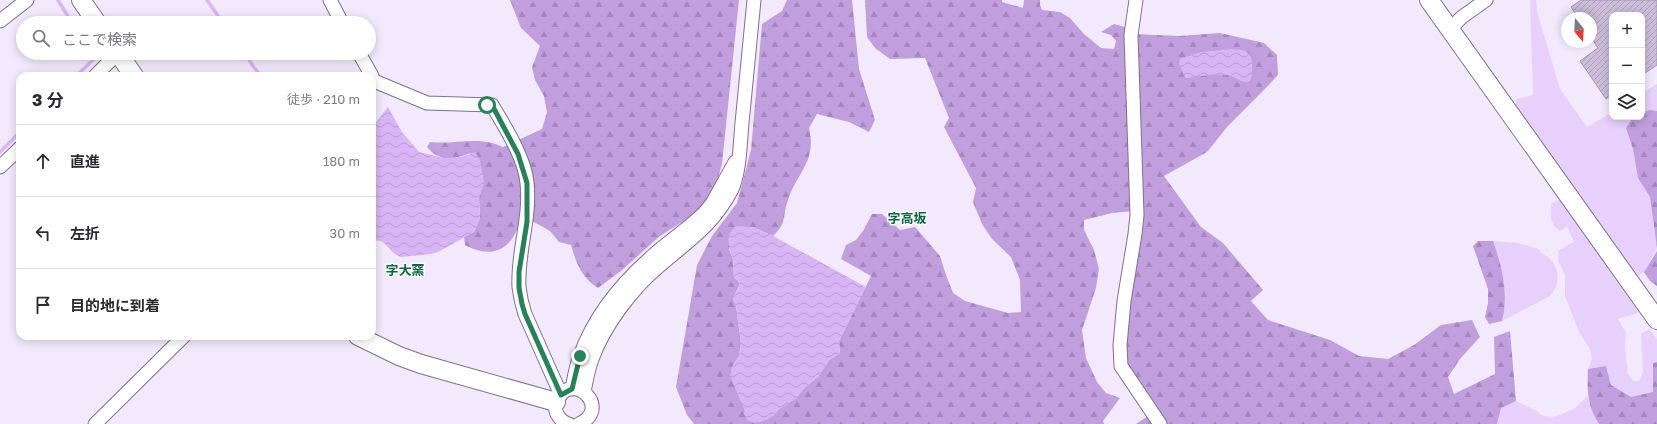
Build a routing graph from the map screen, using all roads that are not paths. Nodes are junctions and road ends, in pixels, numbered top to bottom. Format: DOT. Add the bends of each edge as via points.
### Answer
graph roads {
  1 [pos="27,0"];
  2 [pos="81,0"];
  3 [pos="330,0"];
  4 [pos="754,0"];
  5 [pos="1136,0"];
  6 [pos="1428,0"];
  7 [pos="1486,0"];
  8 [pos="92,16"];
  9 [pos="338,16"];
  10 [pos="0,21"];
  11 [pos="1450,29"];
  12 [pos="111,60"];
  13 [pos="123,60"];
  14 [pos="363,60"];
  15 [pos="98,72"];
  16 [pos="131,72"];
  17 [pos="370,72"];
  18 [pos="376,82"];
  19 [pos="16,152"];
  20 [pos="0,167"];
  21 [pos="1657,320"];
  22 [pos="180,340"];
  23 [pos="366,340"];
  24 [pos="568,394"];
  25 [pos="95,424"];
  26 [pos="569,424"];
  27 [pos="579,424"];
  28 [pos="1160,424"];
  1 -- 10 [label="street"];
  2 -- 8 [label="street"];
  3 -- 9 [label="street"];
  4 -- 24 [label="street" via="738,157 706,212 678,242 604,310 594,325 586,358"];
  5 -- 28 [label="street" via="1131,35 1137,215 1124,301 1121,366"];
  6 -- 11 [label="street"];
  7 -- 11 [label="street"];
  11 -- 21 [label="street"];
  12 -- 15 [label="street"];
  13 -- 16 [label="street"];
  14 -- 17 [label="street"];
  18 -- 24 [label="street" via="427,103 492,105 518,154 527,183 527,222 519,272 522,304"];
  19 -- 20 [label="street"];
  22 -- 25 [label="street"];
  23 -- 24 [label="street" via="421,364"];
  24 -- 26 [label="street" via="557,414 561,420"];
  24 -- 27 [label="street" via="590,399 591,411 584,422"];
}
